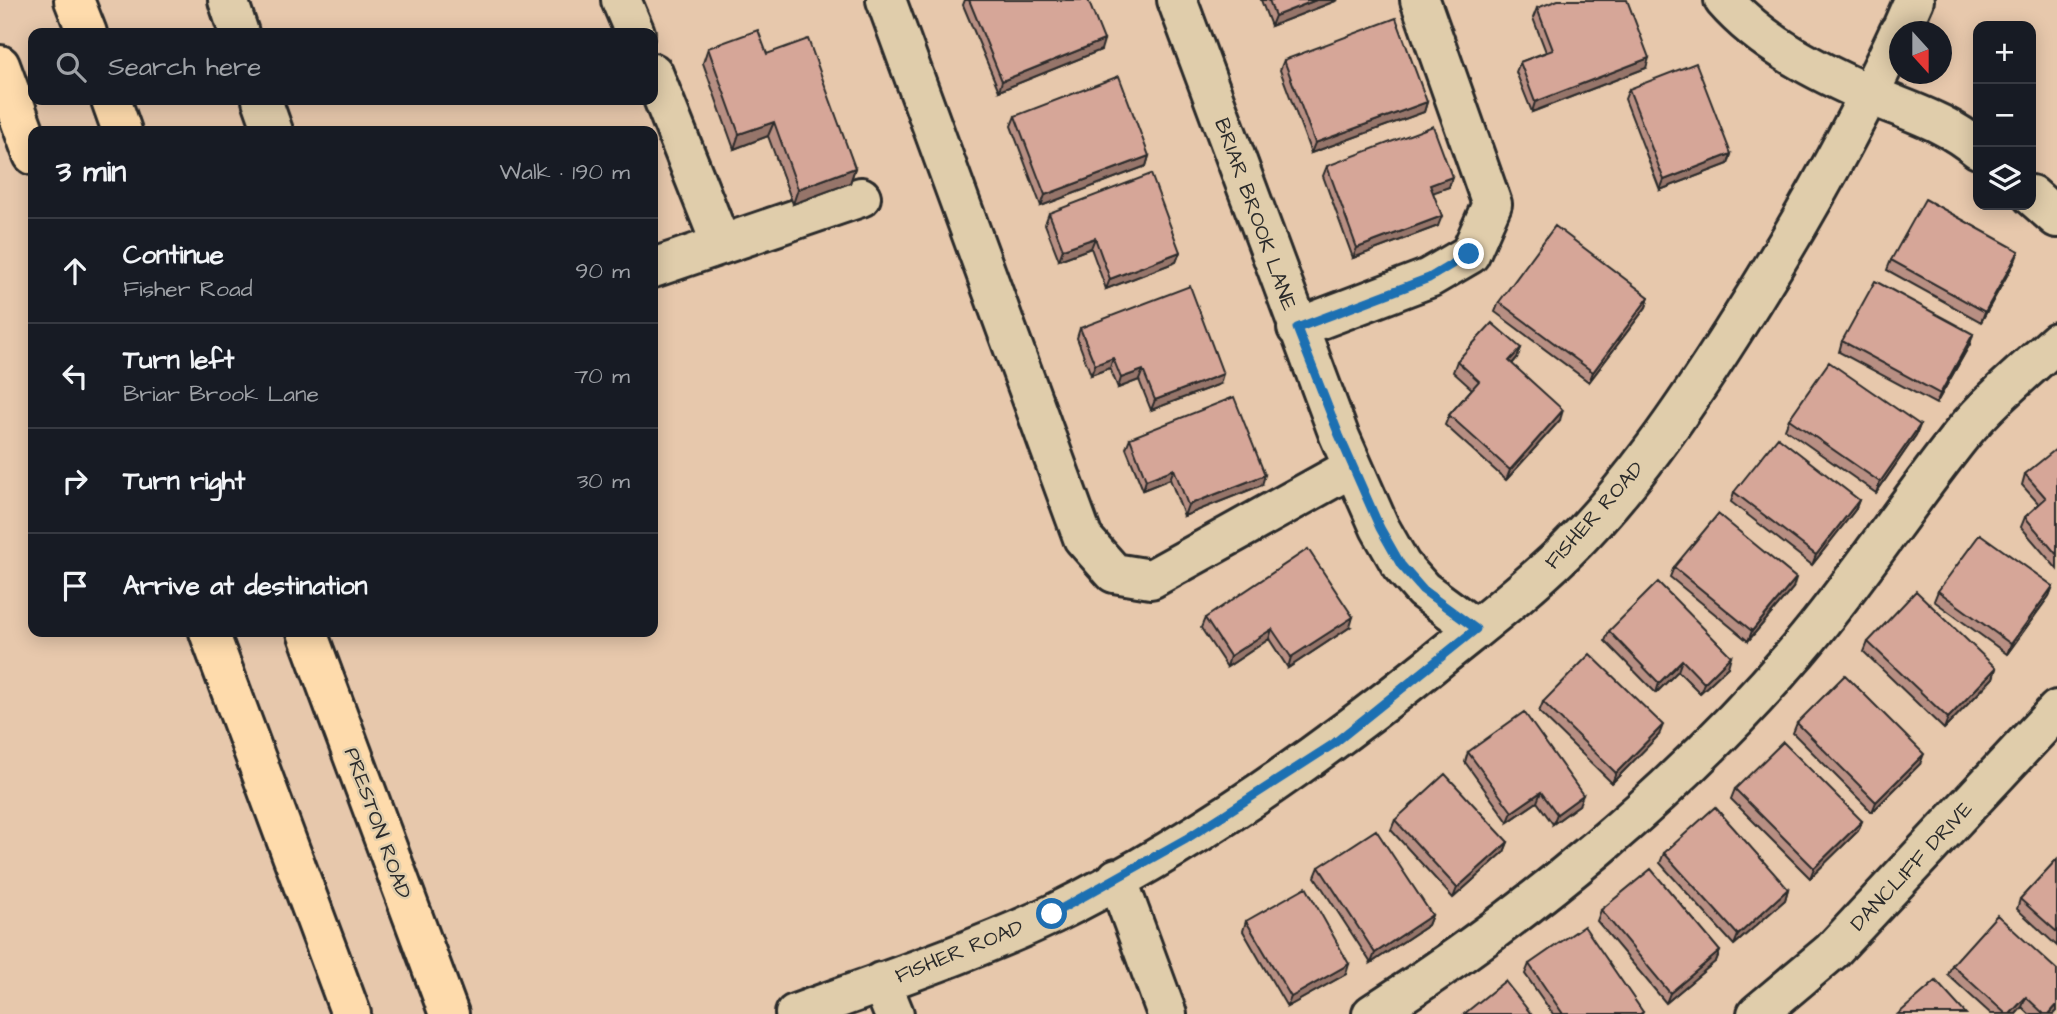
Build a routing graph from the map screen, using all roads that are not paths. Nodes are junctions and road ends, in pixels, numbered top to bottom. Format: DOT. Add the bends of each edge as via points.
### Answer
graph roads {
  1 [pos="75,0"];
  2 [pos="228,0"];
  3 [pos="621,0"];
  4 [pos="886,0"];
  5 [pos="1177,0"];
  6 [pos="1420,0"];
  7 [pos="1724,0"];
  8 [pos="1914,0"];
  9 [pos="1905,21"];
  10 [pos="85,28"];
  11 [pos="237,28"];
  12 [pos="633,28"];
  13 [pos="1889,55"];
  14 [pos="0,65"];
  15 [pos="658,86"];
  16 [pos="1870,95"];
  17 [pos="113,105"];
  18 [pos="264,105"];
  19 [pos="120,126"];
  20 [pos="271,126"];
  21 [pos="28,141"];
  22 [pos="1976,147"];
  23 [pos="861,197"];
  24 [pos="2036,199"];
  25 [pos="2057,218"];
  26 [pos="721,244"];
  27 [pos="658,266"];
  28 [pos="1297,328"];
  29 [pos="2057,342"];
  30 [pos="1353,467"];
  31 [pos="1476,629"];
  32 [pos="211,637"];
  33 [pos="309,637"];
  34 [pos="2057,710"];
  35 [pos="1117,878"];
  36 [pos="888,998"];
  37 [pos="351,1014"];
  38 [pos="449,1014"];
  39 [pos="795,1014"];
  40 [pos="1167,1014"];
  41 [pos="1372,1014"];
  42 [pos="1757,1014"];
  1 -- 10 [label="main road"];
  2 -- 11 [label="street"];
  3 -- 12 [label="street"];
  4 -- 30 [label="street" via="1083,538 1114,573 1151,579"];
  5 -- 28 [label="street, BRIAR BROOK LANE"];
  6 -- 28 [label="street" via="1492,204 1469,254 1429,278"];
  7 -- 16 [label="street" via="1744,23 1777,45"];
  8 -- 9 [label="street, FISHER ROAD"];
  13 -- 16 [label="street, FISHER ROAD"];
  14 -- 21 [label="main road"];
  15 -- 26 [label="street"];
  16 -- 22 [label="street" via="1956,130"];
  16 -- 31 [label="street, FISHER ROAD" via="1785,250 1701,383 1639,468 1565,552"];
  17 -- 19 [label="main road"];
  18 -- 20 [label="street"];
  23 -- 26 [label="street"];
  24 -- 25 [label="street"];
  26 -- 27 [label="street"];
  28 -- 30 [label="street, BRIAR BROOK LANE"];
  29 -- 41 [label="street" via="1964,432 1799,650 1689,766 1588,855 1455,961"];
  30 -- 31 [label="street, BRIAR BROOK LANE" via="1401,565 1423,590"];
  31 -- 35 [label="street, FISHER ROAD" via="1332,745"];
  32 -- 37 [label="main road"];
  33 -- 38 [label="main road, PRESTON ROAD"];
  34 -- 42 [label="street, DANCLIFF DRIVE" via="1832,951"];
  35 -- 36 [label="street, FISHER ROAD"];
  35 -- 40 [label="street"];
  36 -- 39 [label="street, FISHER ROAD"];
}
